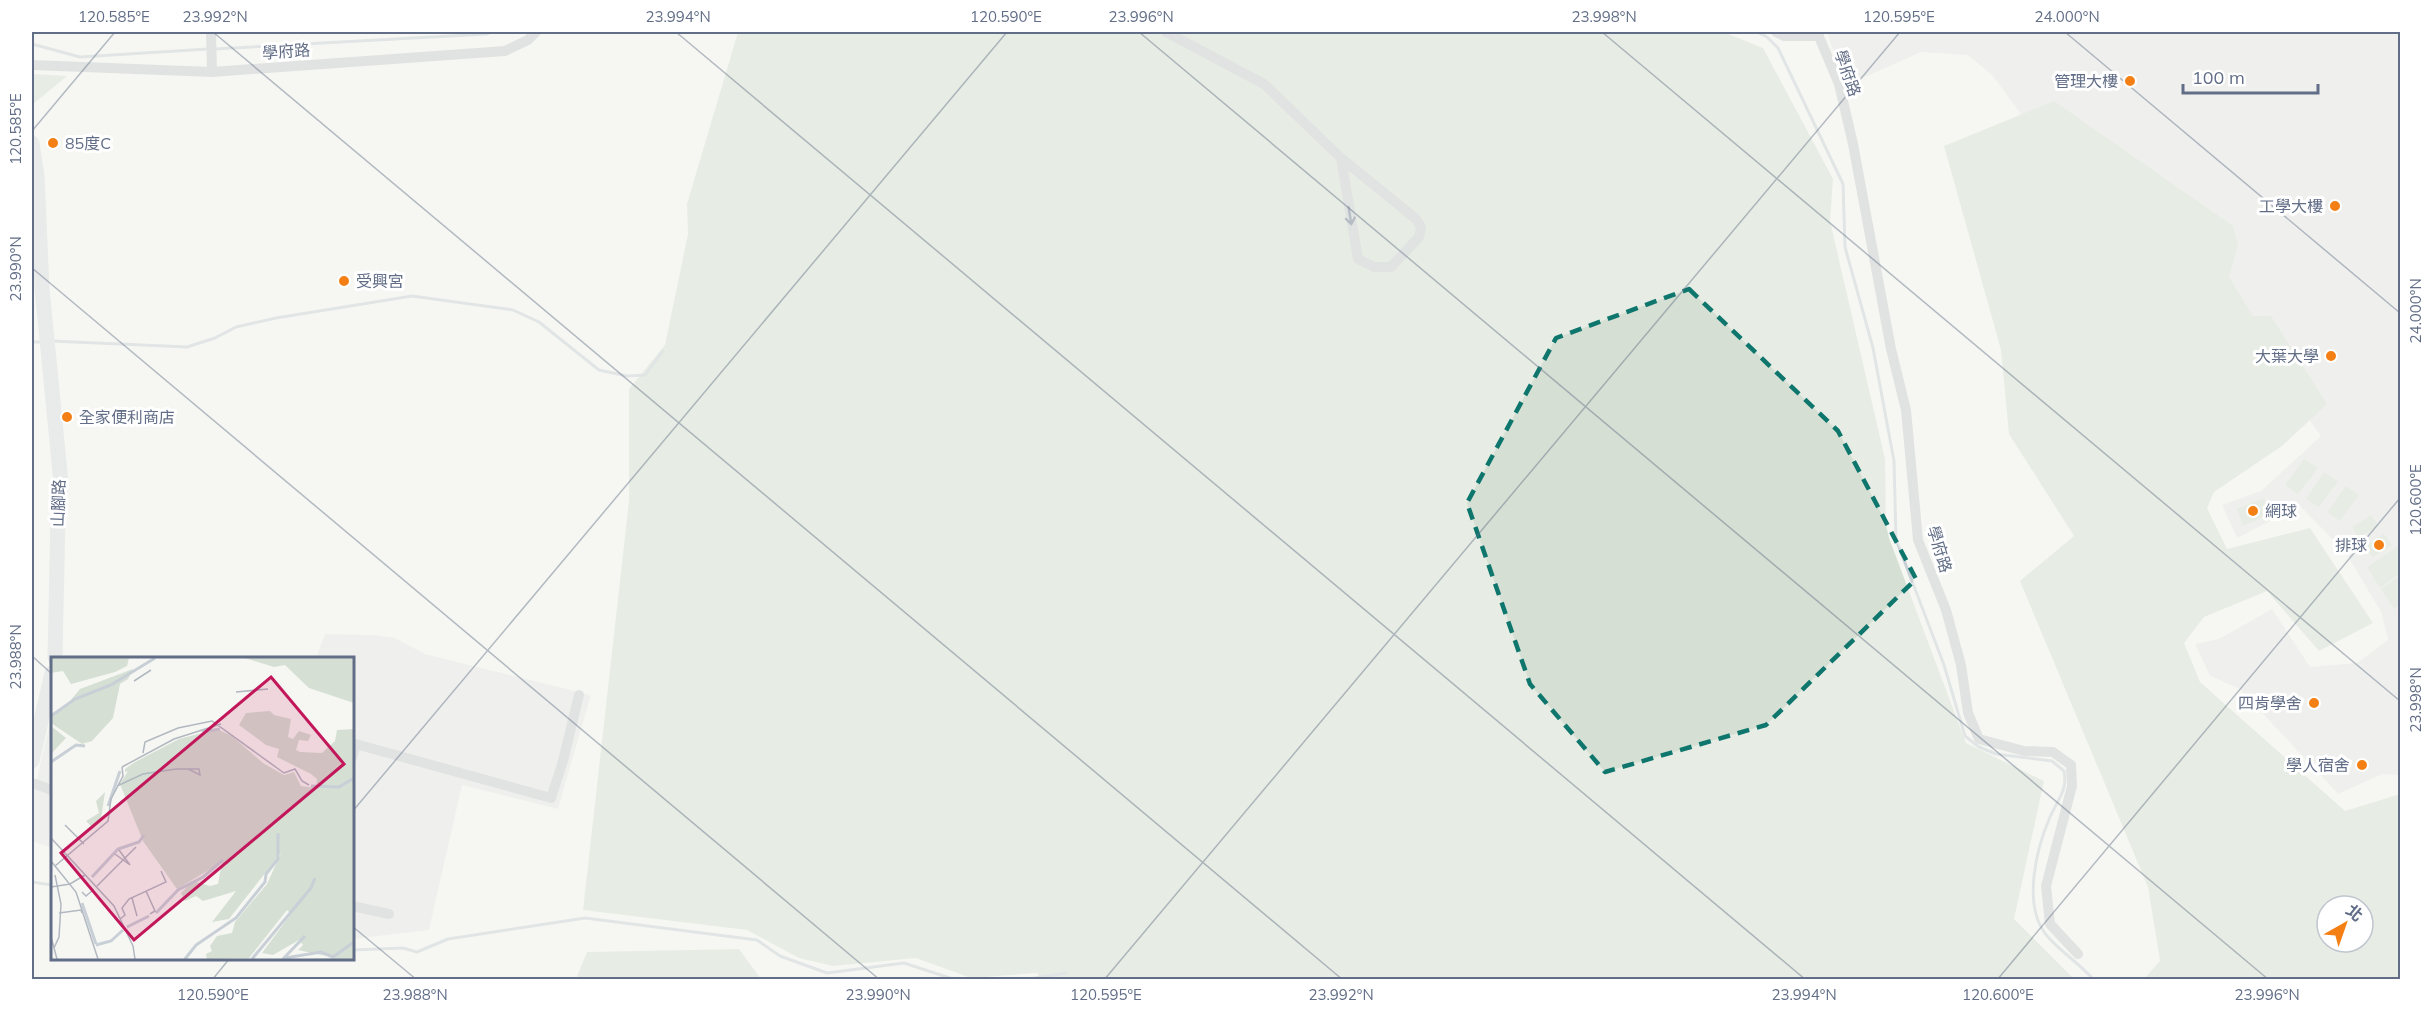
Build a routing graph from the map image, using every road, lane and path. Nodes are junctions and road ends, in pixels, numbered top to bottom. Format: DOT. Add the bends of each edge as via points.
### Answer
graph roads {
  1 [pos="211,32"];
  2 [pos="536,32"];
  3 [pos="1166,32"];
  4 [pos="1776,32"];
  5 [pos="1818,34"];
  6 [pos="32,65"];
  7 [pos="212,72"];
  8 [pos="32,143"];
  9 [pos="1341,158"];
  10 [pos="55,657"];
  11 [pos="51,677"];
  12 [pos="579,695"];
  13 [pos="354,744"];
  14 [pos="32,761"];
  15 [pos="32,783"];
  16 [pos="51,790"];
  17 [pos="354,906"];
  18 [pos="388,914"];
  19 [pos="2078,954"];
  1 -- 7 [label="street"];
  2 -- 7 [label="street, 學府路" via="505,51"];
  3 -- 9 [label="street" via="1264,84"];
  4 -- 5 [label="street, 學府路" via="1784,36"];
  5 -- 19 [label="street, 學府路" via="1839,84 1906,410 1918,540 1946,610 1973,729 1979,739 2024,751 2053,752 2071,765 2072,786 2046,886 2050,924"];
  6 -- 7 [label="street, 學府路"];
  8 -- 10 [label="main road, 山腳路" via="61,483"];
  9 -- 9 [label="street, one-way" via="1359,259 1374,267 1391,267 1419,237 1421,227"];
  11 -- 14 [label="main road"];
  12 -- 13 [label="street" via="551,798"];
  15 -- 16 [label="street"];
  17 -- 18 [label="street"];
}
